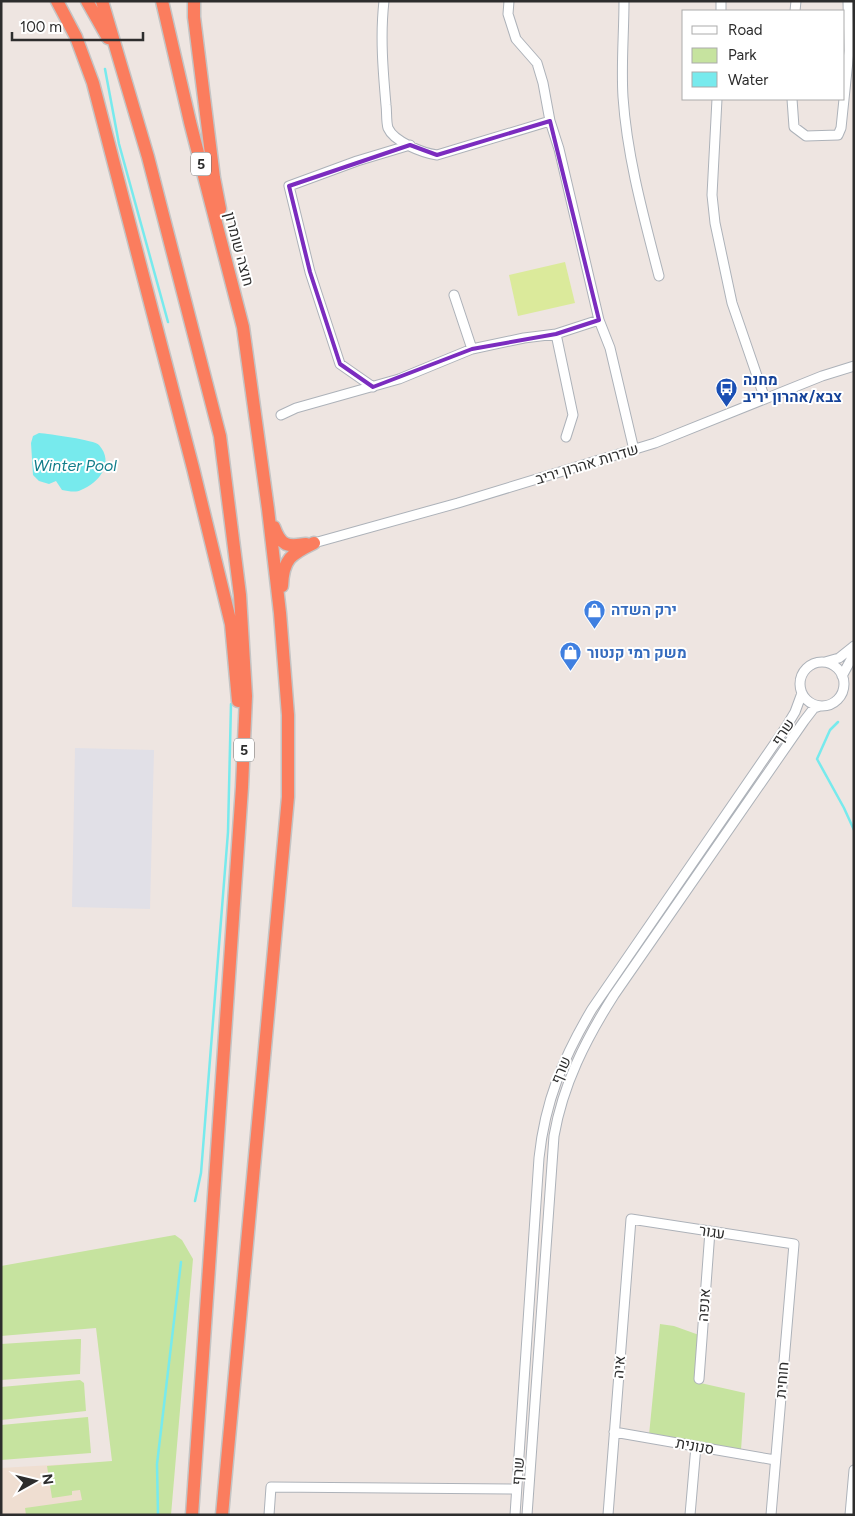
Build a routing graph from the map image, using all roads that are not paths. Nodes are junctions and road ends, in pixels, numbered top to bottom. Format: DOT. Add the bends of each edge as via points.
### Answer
graph roads {
  1 [pos="57,1"];
  2 [pos="87,1"];
  3 [pos="102,1"];
  4 [pos="162,1"];
  5 [pos="194,1"];
  6 [pos="384,1"];
  7 [pos="509,1"];
  8 [pos="624,1"];
  9 [pos="848,1"];
  10 [pos="119,57"];
  11 [pos="845,89"];
  12 [pos="717,100"];
  13 [pos="792,100"];
  14 [pos="844,100"];
  15 [pos="550,122"];
  16 [pos="410,145"];
  17 [pos="659,276"];
  18 [pos="454,295"];
  19 [pos="599,320"];
  20 [pos="243,327"];
  21 [pos="556,334"];
  22 [pos="472,349"];
  23 [pos="854,366"];
  24 [pos="373,387"];
  25 [pos="765,399"];
  26 [pos="282,416"];
  27 [pos="566,437"];
  28 [pos="634,450"];
  29 [pos="268,509"];
  30 [pos="314,543"];
  31 [pos="280,613"];
  32 [pos="854,646"];
  33 [pos="854,654"];
  34 [pos="825,662"];
  35 [pos="842,676"];
  36 [pos="802,693"];
  37 [pos="820,706"];
  38 [pos="242,787"];
  39 [pos="631,1219"];
  40 [pos="710,1231"];
  41 [pos="794,1244"];
  42 [pos="207,1294"];
  43 [pos="699,1379"];
  44 [pos="614,1432"];
  45 [pos="696,1446"];
  46 [pos="775,1460"];
  47 [pos="854,1476"];
  48 [pos="516,1489"];
  49 [pos="183,1515"];
  50 [pos="192,1515"];
  51 [pos="222,1515"];
  52 [pos="269,1515"];
  53 [pos="515,1515"];
  54 [pos="527,1515"];
  55 [pos="608,1515"];
  56 [pos="690,1515"];
  57 [pos="771,1515"];
  58 [pos="850,1515"];
  1 -- 38 [label="highway" via="85,60 100,106 231,624"];
  2 -- 10 [label="highway"];
  3 -- 10 [label="highway, 5"];
  4 -- 20 [label="highway, חוצה שומרון / 5"];
  5 -- 20 [label="highway" via="214,178"];
  6 -- 16 [label="street" via="383,75 388,128 396,138"];
  7 -- 15 [label="street" via="508,14 516,39 536,63 543,83"];
  8 -- 17 [label="street" via="623,96 632,161"];
  9 -- 11 [label="street" via="849,50"];
  10 -- 38 [label="highway, 5" via="177,262 220,436 240,595 246,696"];
  12 -- 25 [label="street" via="712,195 715,223 732,303"];
  13 -- 14 [label="street" via="794,127 806,136 838,135"];
  15 -- 16 [label="street" via="437,155"];
  15 -- 19 [label="street"];
  16 -- 24 [label="street" via="289,186 310,272 340,364"];
  18 -- 22 [label="street"];
  19 -- 21 [label="street"];
  19 -- 28 [label="street" via="610,348"];
  20 -- 29 [label="highway, חוצה שומרון / 5"];
  21 -- 22 [label="street"];
  21 -- 27 [label="street" via="572,416"];
  22 -- 24 [label="street"];
  23 -- 25 [label="street, שדרות אהרון יריב"];
  24 -- 26 [label="street" via="296,408"];
  25 -- 28 [label="street, שדרות אהרון יריב"];
  28 -- 30 [label="street, שדרות אהרון יריב"];
  29 -- 30 [label="highway" via="282,542 290,546"];
  29 -- 31 [label="highway, 5"];
  30 -- 31 [label="highway" via="297,551 287,561"];
  31 -- 51 [label="highway, 5" via="288,715 288,797"];
  32 -- 34 [label="street" via="839,658"];
  33 -- 35 [label="street"];
  34 -- 35 [label="street" via="836,667"];
  34 -- 36 [label="street" via="813,664 804,672 800,683"];
  35 -- 37 [label="street" via="844,687 840,697 831,704"];
  36 -- 37 [label="street"];
  36 -- 48 [label="street, שרף" via="786,727 592,1009 553,1090 543,1124 539,1158"];
  37 -- 54 [label="street, שרף" via="814,708 804,721 614,995 592,1030 569,1079 554,1136"];
  38 -- 42 [label="highway, 5"];
  39 -- 40 [label="street, עגור"];
  39 -- 44 [label="street, איה"];
  40 -- 41 [label="street, עגור"];
  40 -- 43 [label="street, אנפה"];
  41 -- 46 [label="street, חוחית"];
  42 -- 49 [label="highway"];
  42 -- 50 [label="highway, 5"];
  44 -- 45 [label="street, סנונית"];
  44 -- 55 [label="street, איה"];
  45 -- 46 [label="street, סנונית"];
  45 -- 56 [label="street"];
  46 -- 57 [label="street, חוחית"];
  47 -- 58 [label="street"];
  48 -- 52 [label="street" via="271,1487"];
  48 -- 53 [label="street, שרף"];
}
